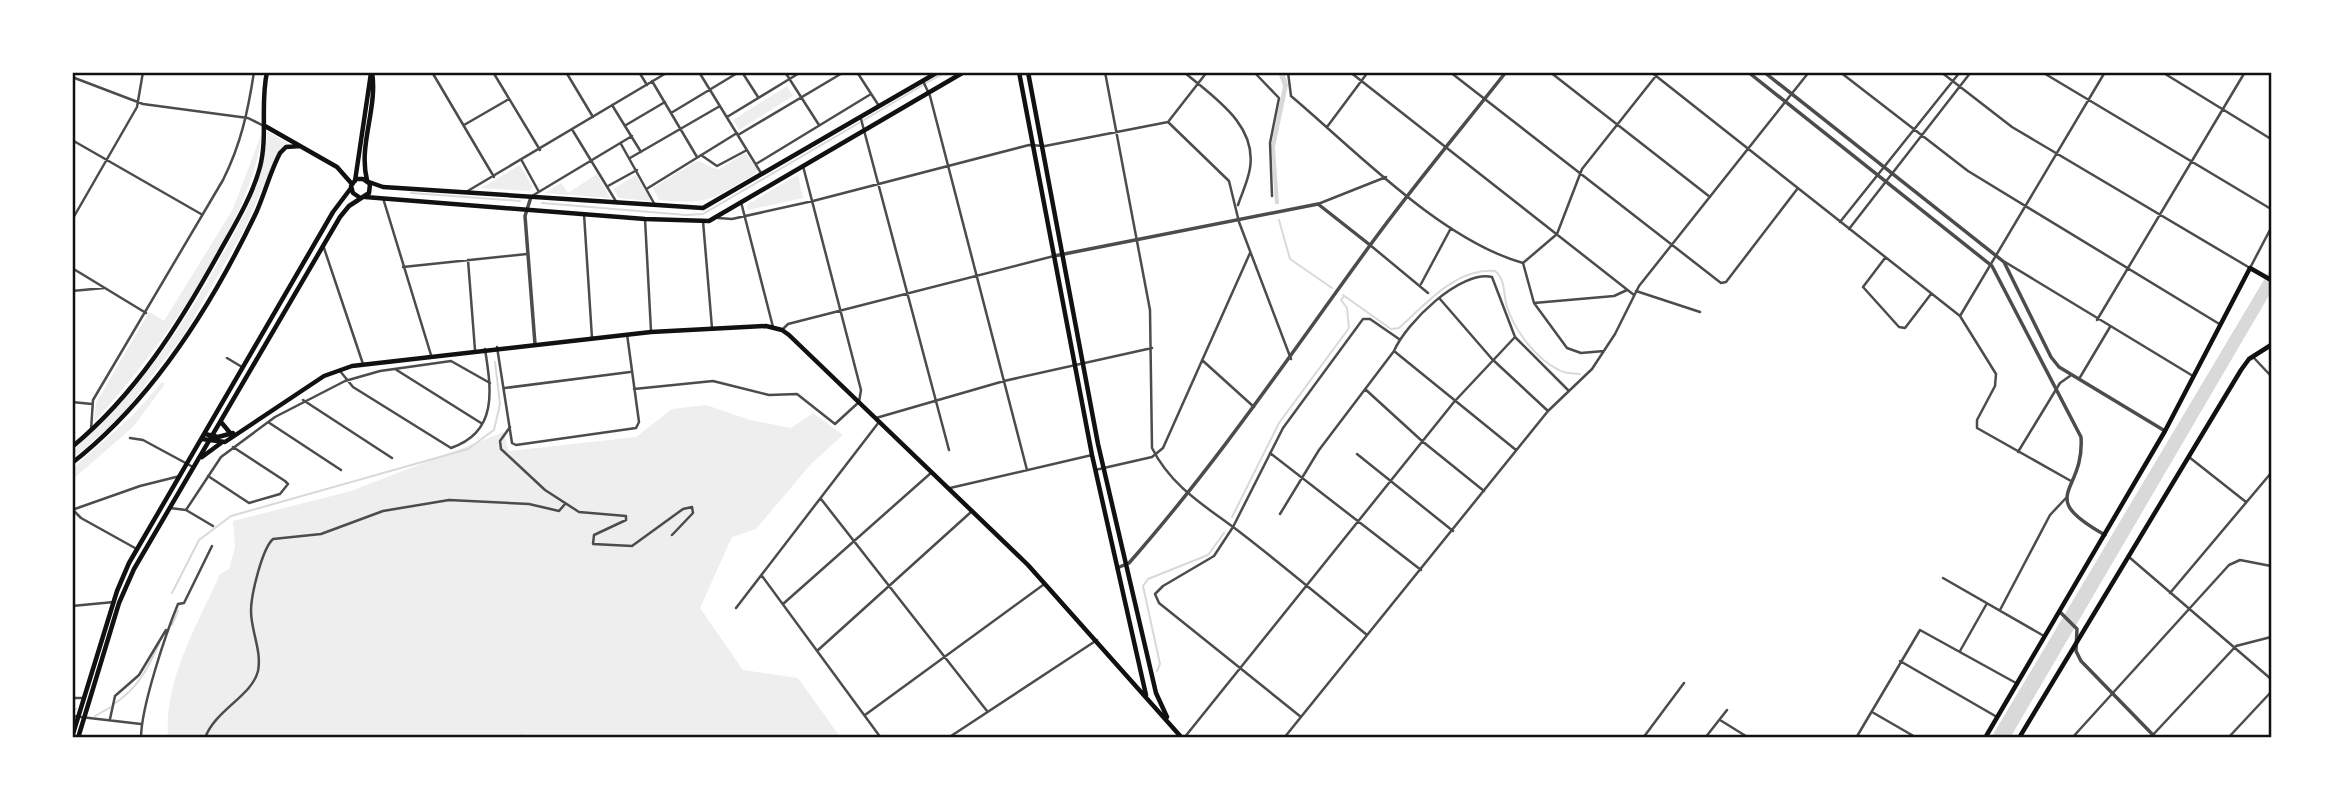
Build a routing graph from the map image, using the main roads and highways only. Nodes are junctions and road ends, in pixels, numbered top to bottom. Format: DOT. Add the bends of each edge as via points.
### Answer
graph roads {
  1 [pos="267,72"];
  2 [pos="372,72"];
  3 [pos="938,72"];
  4 [pos="964,72"];
  5 [pos="1019,72"];
  6 [pos="1028,72"];
  7 [pos="264,126"];
  8 [pos="300,146"];
  9 [pos="368,181"];
  10 [pos="353,184"];
  11 [pos="362,197"];
  12 [pos="2271,281"];
  13 [pos="2271,345"];
  14 [pos="221,419"];
  15 [pos="234,433"];
  16 [pos="203,436"];
  17 [pos="210,439"];
  18 [pos="221,443"];
  19 [pos="72,447"];
  20 [pos="198,460"];
  21 [pos="72,463"];
  22 [pos="117,603"];
  23 [pos="1146,696"];
  24 [pos="78,716"];
  25 [pos="1171,724"];
  26 [pos="72,737"];
  27 [pos="78,738"];
  28 [pos="1183,738"];
  29 [pos="1985,738"];
  30 [pos="2020,738"];
  1 -- 7 [label="main road"];
  2 -- 9 [label="main road" via="375,93 365,166"];
  2 -- 10 [label="main road"];
  3 -- 9 [label="main road" via="703,208 383,187"];
  4 -- 11 [label="main road" via="717,218 703,221"];
  5 -- 23 [label="main road" via="1095,470"];
  6 -- 25 [label="main road" via="1103,468 1156,692"];
  7 -- 8 [label="main road"];
  7 -- 19 [label="main road" via="256,180 205,279 144,373 119,404"];
  8 -- 10 [label="main road" via="337,167"];
  8 -- 21 [label="main road" via="286,147 278,156 246,232 168,362 121,419"];
  9 -- 10 [label="main road" via="361,178"];
  9 -- 11 [label="main road" via="370,190"];
  10 -- 11 [label="main road"];
  10 -- 16 [label="main road"];
  11 -- 14 [label="main road" via="345,211 322,246"];
  12 -- 29 [label="main road" via="2250,268 2062,614 2044,636"];
  13 -- 30 [label="main road" via="2241,370"];
  14 -- 15 [label="main road" via="223,427"];
  14 -- 17 [label="main road"];
  15 -- 17 [label="main road"];
  15 -- 18 [label="main road"];
  15 -- 23 [label="main road" via="339,369 627,334 774,327 973,510 1046,583"];
  16 -- 17 [label="main road"];
  16 -- 22 [label="main road" via="136,549"];
  17 -- 18 [label="main road"];
  17 -- 20 [label="main road"];
  18 -- 20 [label="main road"];
  20 -- 22 [label="main road"];
  22 -- 24 [label="main road"];
  23 -- 25 [label="main road"];
  24 -- 26 [label="main road"];
  24 -- 27 [label="main road"];
  25 -- 28 [label="main road"];
}
